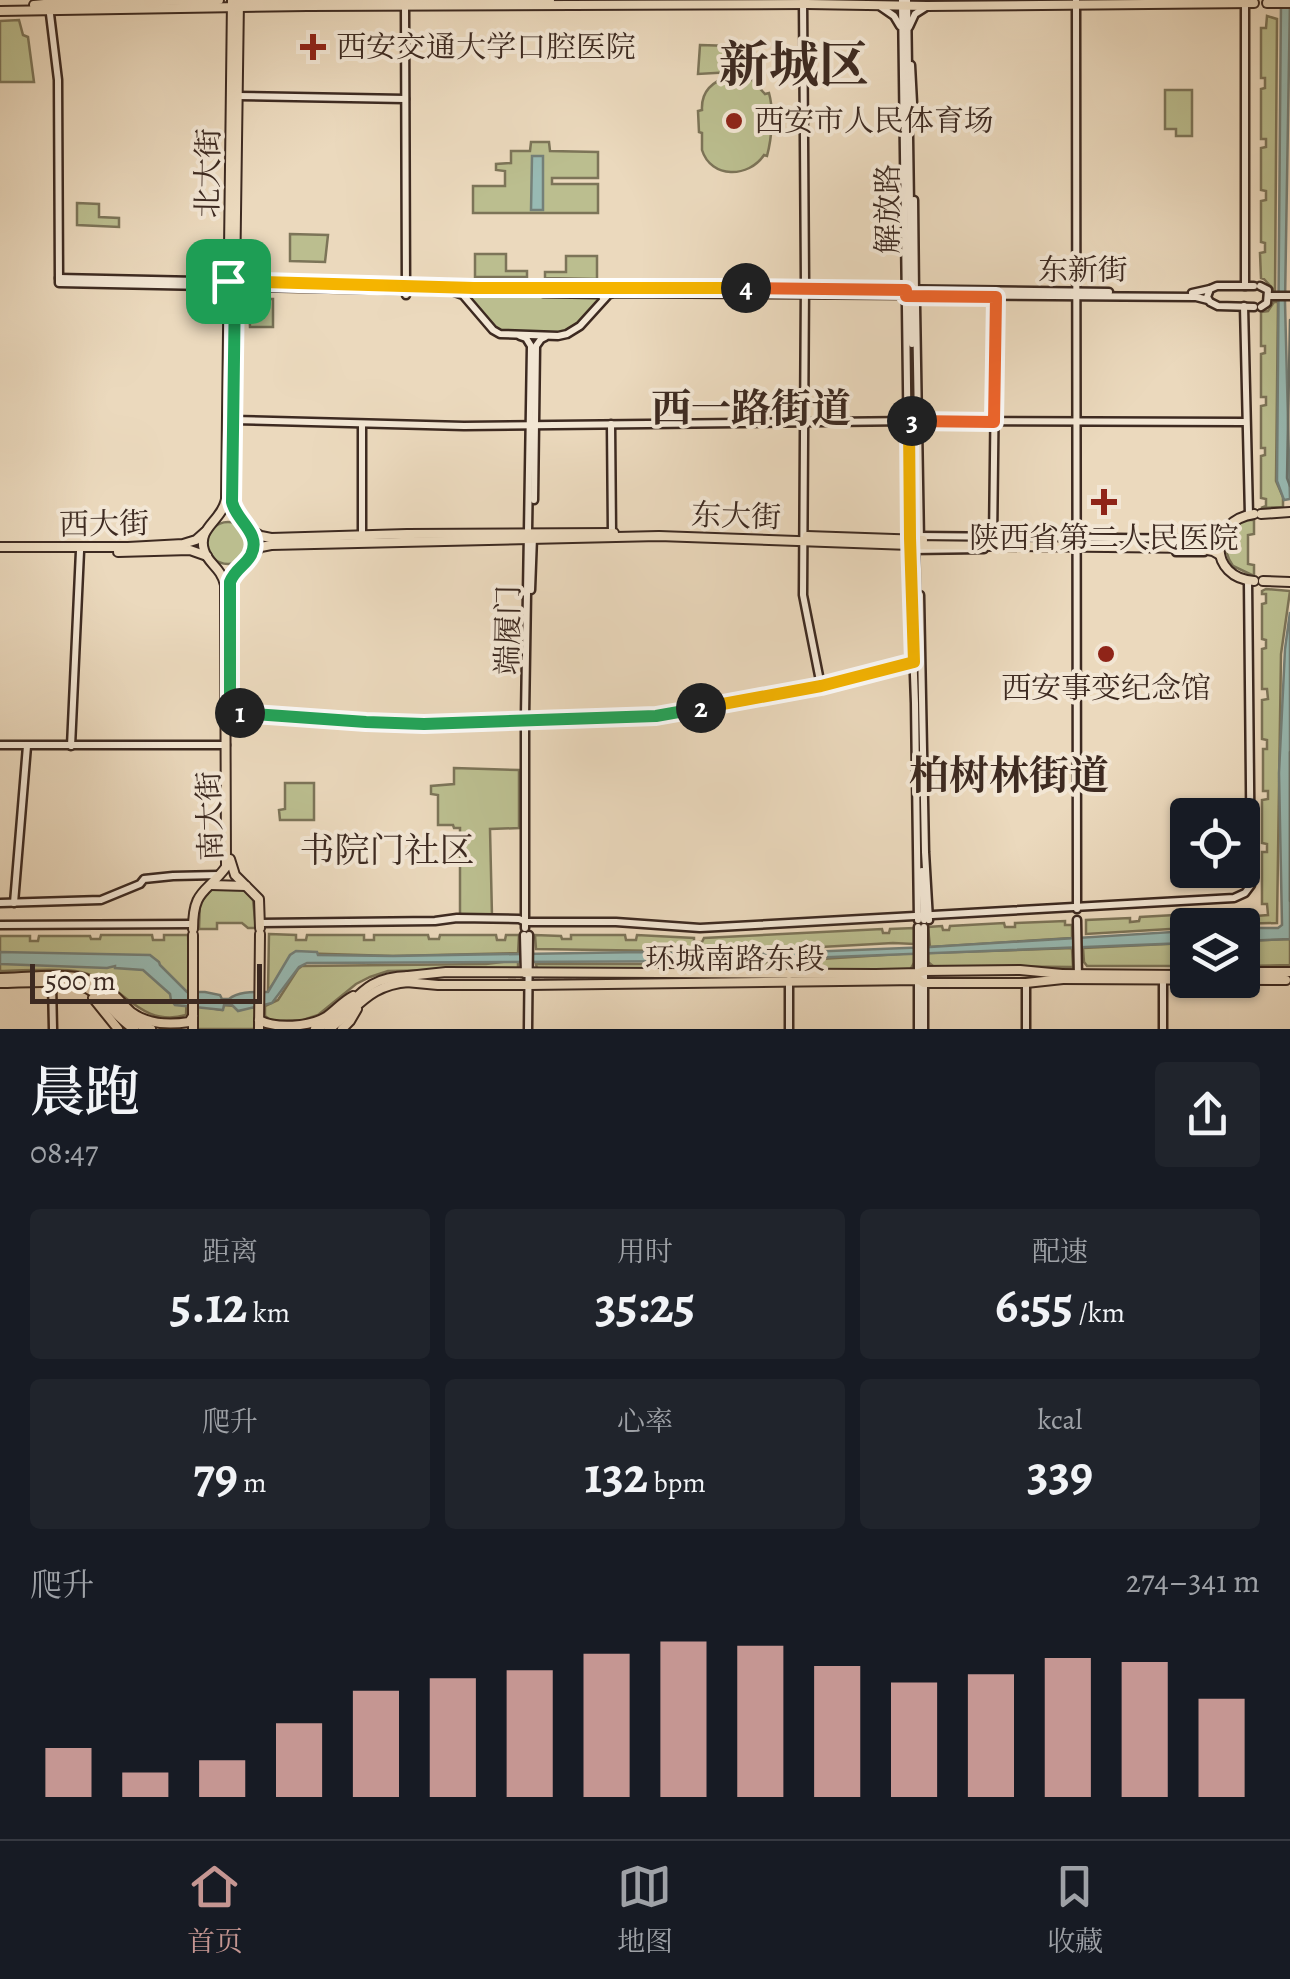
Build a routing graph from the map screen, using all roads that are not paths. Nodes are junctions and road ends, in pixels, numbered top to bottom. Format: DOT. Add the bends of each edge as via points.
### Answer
graph roads {
  1 [pos="219,0"];
  2 [pos="550,0"];
  3 [pos="804,2"];
  4 [pos="904,2"];
  5 [pos="1076,2"];
  6 [pos="1248,2"];
  7 [pos="235,3"];
  8 [pos="536,3"];
  9 [pos="1001,3"];
  10 [pos="1270,3"];
  11 [pos="1290,3"];
  12 [pos="49,4"];
  13 [pos="876,4"];
  14 [pos="927,6"];
  15 [pos="404,7"];
  16 [pos="0,8"];
  17 [pos="905,29"];
  18 [pos="238,96"];
  19 [pos="405,99"];
  20 [pos="232,284"];
  21 [pos="1253,286"];
  22 [pos="1210,288"];
  23 [pos="406,290"];
  24 [pos="474,290"];
  25 [pos="596,292"];
  26 [pos="805,292"];
  27 [pos="911,293"];
  28 [pos="1076,294"];
  29 [pos="1273,296"];
  30 [pos="1290,296"];
  31 [pos="996,297"];
  32 [pos="466,299"];
  33 [pos="604,299"];
  34 [pos="1208,300"];
  35 [pos="1244,306"];
  36 [pos="519,335"];
  37 [pos="550,336"];
  38 [pos="233,420"];
  39 [pos="913,421"];
  40 [pos="804,422"];
  41 [pos="994,422"];
  42 [pos="1245,422"];
  43 [pos="1076,423"];
  44 [pos="362,424"];
  45 [pos="610,424"];
  46 [pos="533,425"];
  47 [pos="1254,514"];
  48 [pos="1288,514"];
  49 [pos="213,522"];
  50 [pos="242,522"];
  51 [pos="250,530"];
  52 [pos="205,532"];
  53 [pos="610,533"];
  54 [pos="362,535"];
  55 [pos="530,537"];
  56 [pos="804,538"];
  57 [pos="1220,538"];
  58 [pos="993,539"];
  59 [pos="915,542"];
  60 [pos="1076,544"];
  61 [pos="0,549"];
  62 [pos="80,551"];
  63 [pos="251,554"];
  64 [pos="1218,554"];
  65 [pos="210,560"];
  66 [pos="242,564"];
  67 [pos="1255,581"];
  68 [pos="1289,581"];
  69 [pos="914,662"];
  70 [pos="821,686"];
  71 [pos="230,713"];
  72 [pos="526,720"];
  73 [pos="0,745"];
  74 [pos="226,745"];
  75 [pos="27,746"];
  76 [pos="71,746"];
  77 [pos="228,863"];
  78 [pos="219,875"];
  79 [pos="210,885"];
  80 [pos="246,886"];
  81 [pos="0,903"];
  82 [pos="14,903"];
  83 [pos="1077,914"];
  84 [pos="923,920"];
  85 [pos="0,924"];
  86 [pos="260,928"];
  87 [pos="193,929"];
  88 [pos="527,930"];
  89 [pos="527,969"];
  90 [pos="921,973"];
  91 [pos="1260,975"];
  92 [pos="936,976"];
  93 [pos="1063,976"];
  94 [pos="1078,976"];
  95 [pos="1163,977"];
  96 [pos="1170,977"];
  97 [pos="789,978"];
  98 [pos="1289,978"];
  99 [pos="407,979"];
  100 [pos="508,979"];
  101 [pos="4,980"];
  102 [pos="1260,980"];
  103 [pos="52,983"];
  104 [pos="1026,983"];
  105 [pos="86,984"];
  106 [pos="527,984"];
  107 [pos="359,998"];
  108 [pos="193,1012"];
  109 [pos="184,1026"];
  110 [pos="263,1026"];
  111 [pos="53,1029"];
  112 [pos="118,1029"];
  113 [pos="134,1029"];
  114 [pos="151,1029"];
  115 [pos="193,1029"];
  116 [pos="315,1029"];
  117 [pos="329,1029"];
  118 [pos="342,1029"];
  119 [pos="526,1029"];
  120 [pos="789,1029"];
  121 [pos="921,1029"];
  122 [pos="1026,1029"];
  123 [pos="1162,1029"];
  1 -- 12 [label="main road"];
  2 -- 8 [label="main road"];
  3 -- 8 [label="main road"];
  3 -- 13 [label="main road"];
  3 -- 26 [label="street"];
  4 -- 13 [label="main road"];
  4 -- 14 [label="main road"];
  4 -- 17 [label="street, 解放路"];
  5 -- 6 [label="main road"];
  5 -- 9 [label="main road"];
  5 -- 28 [label="street"];
  6 -- 21 [label="street"];
  7 -- 8 [label="main road"];
  7 -- 12 [label="main road"];
  7 -- 15 [label="main road"];
  7 -- 18 [label="main road, 北大街"];
  7 -- 20 [label="main road, 北大街"];
  8 -- 15 [label="main road"];
  9 -- 14 [label="main road"];
  10 -- 11 [label="main road"];
  12 -- 16 [label="main road"];
  12 -- 20 [label="street" via="58,80 59,281"];
  13 -- 17 [label="street"];
  14 -- 17 [label="street"];
  15 -- 19 [label="street"];
  17 -- 27 [label="street, 解放路"];
  17 -- 27 [label="street, 解放路"];
  18 -- 19 [label="street"];
  18 -- 20 [label="main road, 北大街"];
  19 -- 23 [label="street"];
  20 -- 23 [label="street"];
  20 -- 38 [label="main road, 北大街"];
  20 -- 49 [label="main road, 北大街" via="226,499"];
  21 -- 22 [label="street, 东新街"];
  21 -- 29 [label="street"];
  22 -- 28 [label="street, 东新街"];
  22 -- 34 [label="street"];
  23 -- 24 [label="street, 东新街"];
  23 -- 32 [label="street" via="457,292"];
  24 -- 25 [label="street, 东新街"];
  24 -- 32 [label="street"];
  25 -- 26 [label="street, 东新街" via="656,286"];
  25 -- 33 [label="street"];
  26 -- 27 [label="street, 东新街"];
  26 -- 33 [label="street, 东新街" via="615,293"];
  26 -- 40 [label="street"];
  27 -- 28 [label="street, 东新街"];
  27 -- 31 [label="street, 东新街"];
  27 -- 39 [label="street, 解放路"];
  28 -- 31 [label="street, 东新街"];
  28 -- 34 [label="street, 东新街"];
  28 -- 43 [label="street"];
  29 -- 30 [label="street"];
  29 -- 35 [label="street, 东新街"];
  31 -- 41 [label="street"];
  32 -- 36 [label="street" via="496,332"];
  33 -- 37 [label="street" via="575,330"];
  34 -- 35 [label="street, 东新街"];
  35 -- 42 [label="street"];
  36 -- 37 [label="street"];
  36 -- 46 [label="street" via="531,346"];
  37 -- 46 [label="street" via="536,346"];
  38 -- 44 [label="street"];
  38 -- 50 [label="main road, 北大街" via="232,502"];
  39 -- 40 [label="street"];
  39 -- 41 [label="street"];
  39 -- 59 [label="street, 解放路"];
  40 -- 45 [label="street"];
  40 -- 56 [label="street"];
  41 -- 43 [label="street"];
  41 -- 58 [label="street"];
  42 -- 43 [label="street"];
  42 -- 47 [label="street"];
  43 -- 60 [label="street"];
  44 -- 46 [label="street"];
  44 -- 54 [label="street"];
  45 -- 46 [label="street"];
  45 -- 53 [label="street"];
  46 -- 55 [label="street, 端履门"];
  47 -- 48 [label="main road"];
  47 -- 57 [label="main road" via="1235,519"];
  49 -- 50 [label="main road"];
  49 -- 52 [label="main road"];
  50 -- 51 [label="main road"];
  51 -- 54 [label="main road, 东大街" via="271,538"];
  51 -- 63 [label="main road"];
  52 -- 61 [label="main road, 西大街" via="183,544"];
  52 -- 65 [label="main road"];
  53 -- 55 [label="main road, 东大街"];
  53 -- 56 [label="main road, 东大街"];
  54 -- 55 [label="main road, 东大街"];
  55 -- 56 [label="main road, 东大街"];
  55 -- 63 [label="main road, 东大街" via="272,545"];
  55 -- 72 [label="street, 端履门"];
  56 -- 59 [label="main road, 东大街"];
  56 -- 70 [label="street" via="803,595"];
  57 -- 60 [label="main road, 东大街" via="1209,544"];
  57 -- 64 [label="main road"];
  58 -- 59 [label="main road, 东大街"];
  58 -- 60 [label="main road, 东大街"];
  59 -- 60 [label="main road, 东大街"];
  59 -- 69 [label="street"];
  59 -- 84 [label="street"];
  60 -- 64 [label="main road, 东大街"];
  60 -- 83 [label="street"];
  61 -- 62 [label="main road, 西大街"];
  62 -- 65 [label="main road, 西大街" via="187,550"];
  62 -- 76 [label="street"];
  63 -- 66 [label="main road"];
  64 -- 67 [label="main road" via="1239,578"];
  65 -- 66 [label="main road" via="228,568"];
  65 -- 74 [label="main road, 南大街" via="225,585"];
  66 -- 71 [label="main road, 南大街" via="230,582"];
  67 -- 68 [label="main road"];
  67 -- 83 [label="street" via="1251,885 1234,898"];
  69 -- 70 [label="street"];
  69 -- 84 [label="street"];
  70 -- 72 [label="street" via="661,716"];
  71 -- 72 [label="street" via="397,724"];
  71 -- 77 [label="main road, 南大街"];
  72 -- 88 [label="street, 端履门"];
  73 -- 75 [label="street"];
  74 -- 76 [label="street"];
  74 -- 77 [label="main road, 南大街"];
  75 -- 76 [label="street"];
  75 -- 82 [label="street"];
  77 -- 78 [label="main road, 南大街"];
  77 -- 80 [label="main road, 南大街"];
  78 -- 79 [label="main road, 南大街"];
  78 -- 82 [label="street" via="144,879 101,900"];
  79 -- 80 [label="main road"];
  79 -- 87 [label="main road, 南大街" via="194,904"];
  80 -- 86 [label="main road, 南大街" via="259,899"];
  81 -- 82 [label="street"];
  83 -- 84 [label="street"];
  83 -- 94 [label="street"];
  84 -- 88 [label="street" via="700,928 616,922"];
  84 -- 90 [label="street"];
  85 -- 87 [label="street"];
  86 -- 88 [label="street" via="457,918 519,919"];
  86 -- 110 [label="main road"];
  87 -- 108 [label="main road"];
  88 -- 89 [label="street, 端履门"];
  89 -- 97 [label="main road, 环城南路东段"];
  89 -- 99 [label="main road, 环城南路东段"];
  89 -- 106 [label="street, 端履门"];
  90 -- 93 [label="main road, 环城南路东段" via="1020,970"];
  90 -- 97 [label="main road, 环城南路东段"];
  90 -- 104 [label="main road, 环城南路东段"];
  90 -- 121 [label="street"];
  91 -- 98 [label="main road, 环城南路东段"];
  92 -- 93 [label="main road, 环城南路东段"];
  93 -- 94 [label="main road, 环城南路东段"];
  93 -- 104 [label="main road, 环城南路东段"];
  94 -- 95 [label="main road, 环城南路东段"];
  95 -- 96 [label="main road, 环城南路东段"];
  95 -- 123 [label="street"];
  97 -- 106 [label="main road, 环城南路东段"];
  97 -- 120 [label="street"];
  98 -- 102 [label="main road, 环城南路东段"];
  99 -- 100 [label="main road, 环城南路东段"];
  99 -- 106 [label="main road, 环城南路东段"];
  99 -- 107 [label="main road, 环城南路东段"];
  101 -- 103 [label="main road"];
  101 -- 105 [label="main road" via="74,977"];
  103 -- 105 [label="main road"];
  103 -- 111 [label="street"];
  104 -- 122 [label="street"];
  105 -- 109 [label="main road" via="110,990 144,1019"];
  105 -- 112 [label="main road"];
  105 -- 113 [label="main road"];
  105 -- 114 [label="main road"];
  106 -- 119 [label="street, 端履门"];
  107 -- 110 [label="main road" via="343,1001 316,1022"];
  107 -- 116 [label="main road, 环城南路东段"];
  107 -- 117 [label="main road, 环城南路东段"];
  107 -- 118 [label="main road"];
  108 -- 109 [label="main road"];
  108 -- 115 [label="main road"];
}
